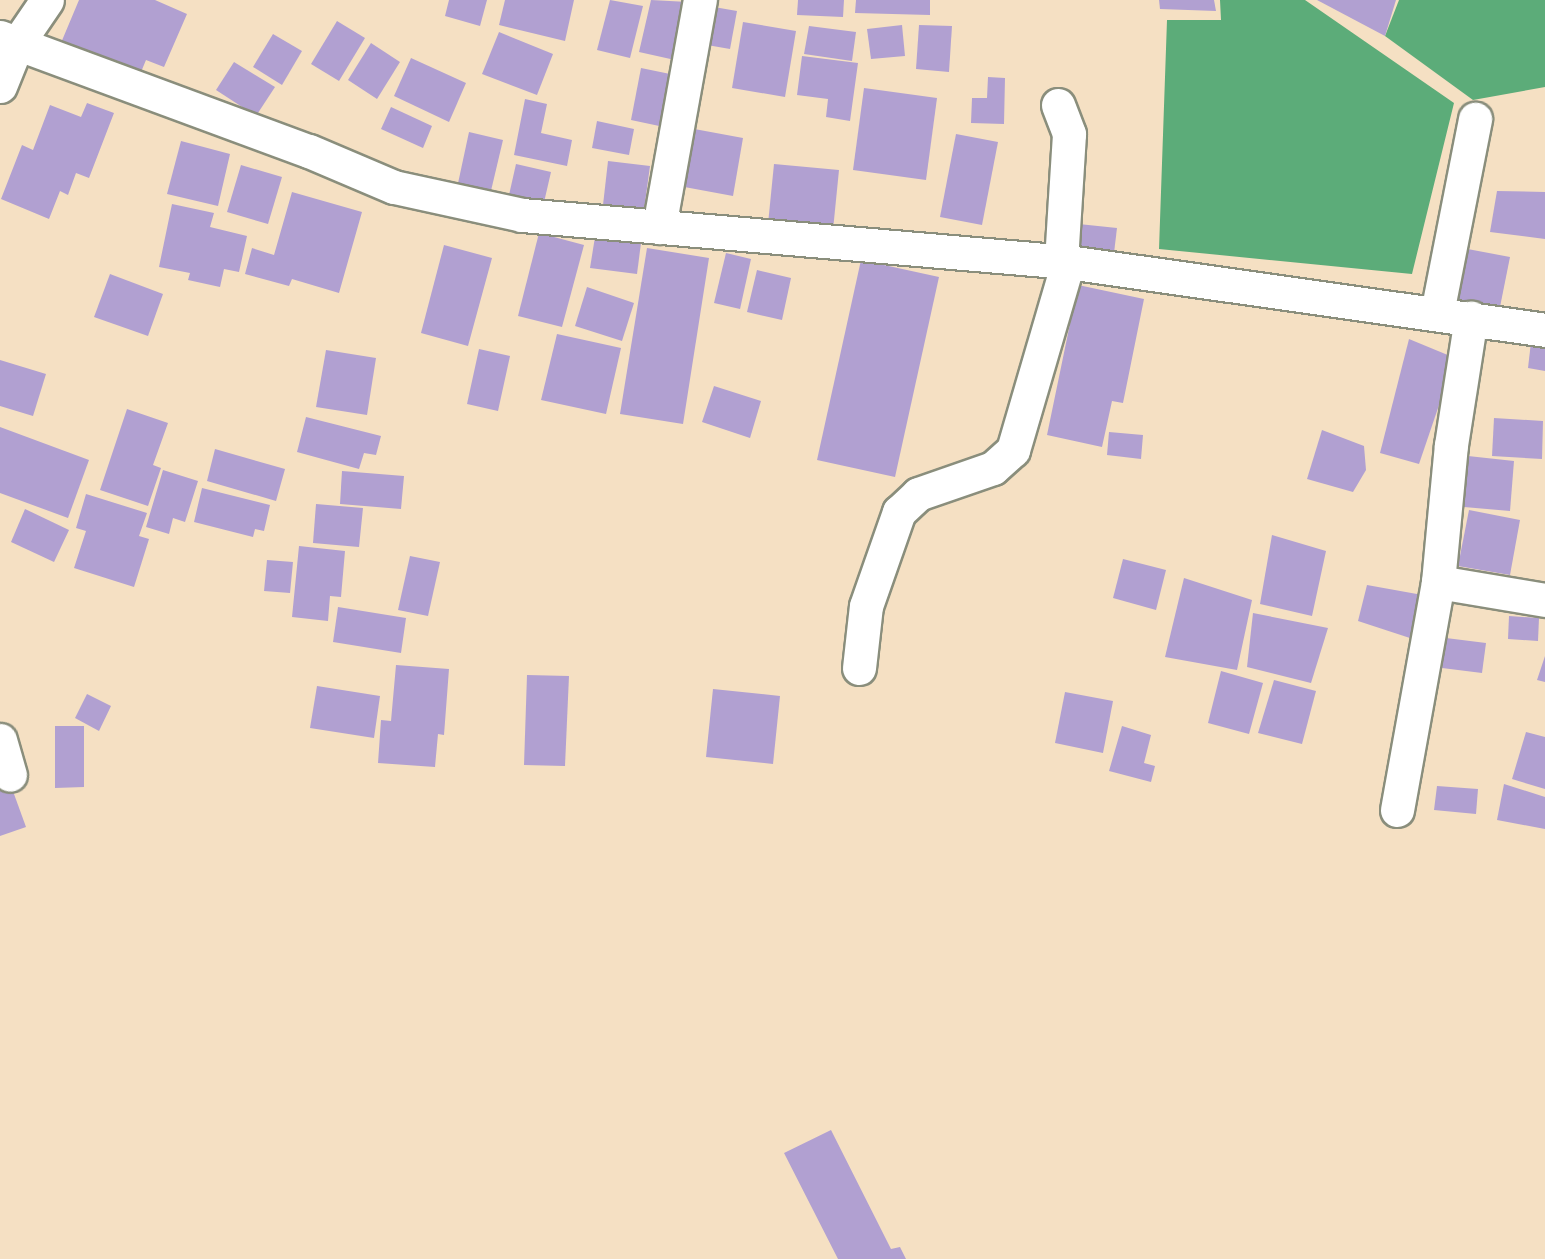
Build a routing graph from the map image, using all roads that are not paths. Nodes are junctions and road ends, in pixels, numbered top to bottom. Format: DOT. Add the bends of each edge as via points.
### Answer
graph roads {
  1 [pos="47,0"];
  2 [pos="700,0"];
  3 [pos="8,40"];
  4 [pos="0,86"];
  5 [pos="1058,105"];
  6 [pos="1475,119"];
  7 [pos="659,227"];
  8 [pos="1065,262"];
  9 [pos="1437,312"];
  10 [pos="1471,318"];
  11 [pos="1545,330"];
  12 [pos="1438,582"];
  13 [pos="1545,600"];
  14 [pos="859,668"];
  15 [pos="0,740"];
  16 [pos="10,775"];
  17 [pos="1397,810"];
  1 -- 3 [label="street"];
  2 -- 7 [label="street"];
  3 -- 4 [label="street"];
  3 -- 7 [label="street" via="309,151 394,187 522,215"];
  5 -- 8 [label="street" via="1069,134"];
  6 -- 9 [label="street"];
  7 -- 8 [label="street"];
  8 -- 9 [label="street"];
  8 -- 14 [label="street" via="1013,450 993,468 918,494 899,512 866,606"];
  9 -- 10 [label="street"];
  10 -- 11 [label="street"];
  10 -- 12 [label="street" via="1451,445"];
  12 -- 13 [label="street"];
  12 -- 17 [label="street"];
  15 -- 16 [label="street"];
}
